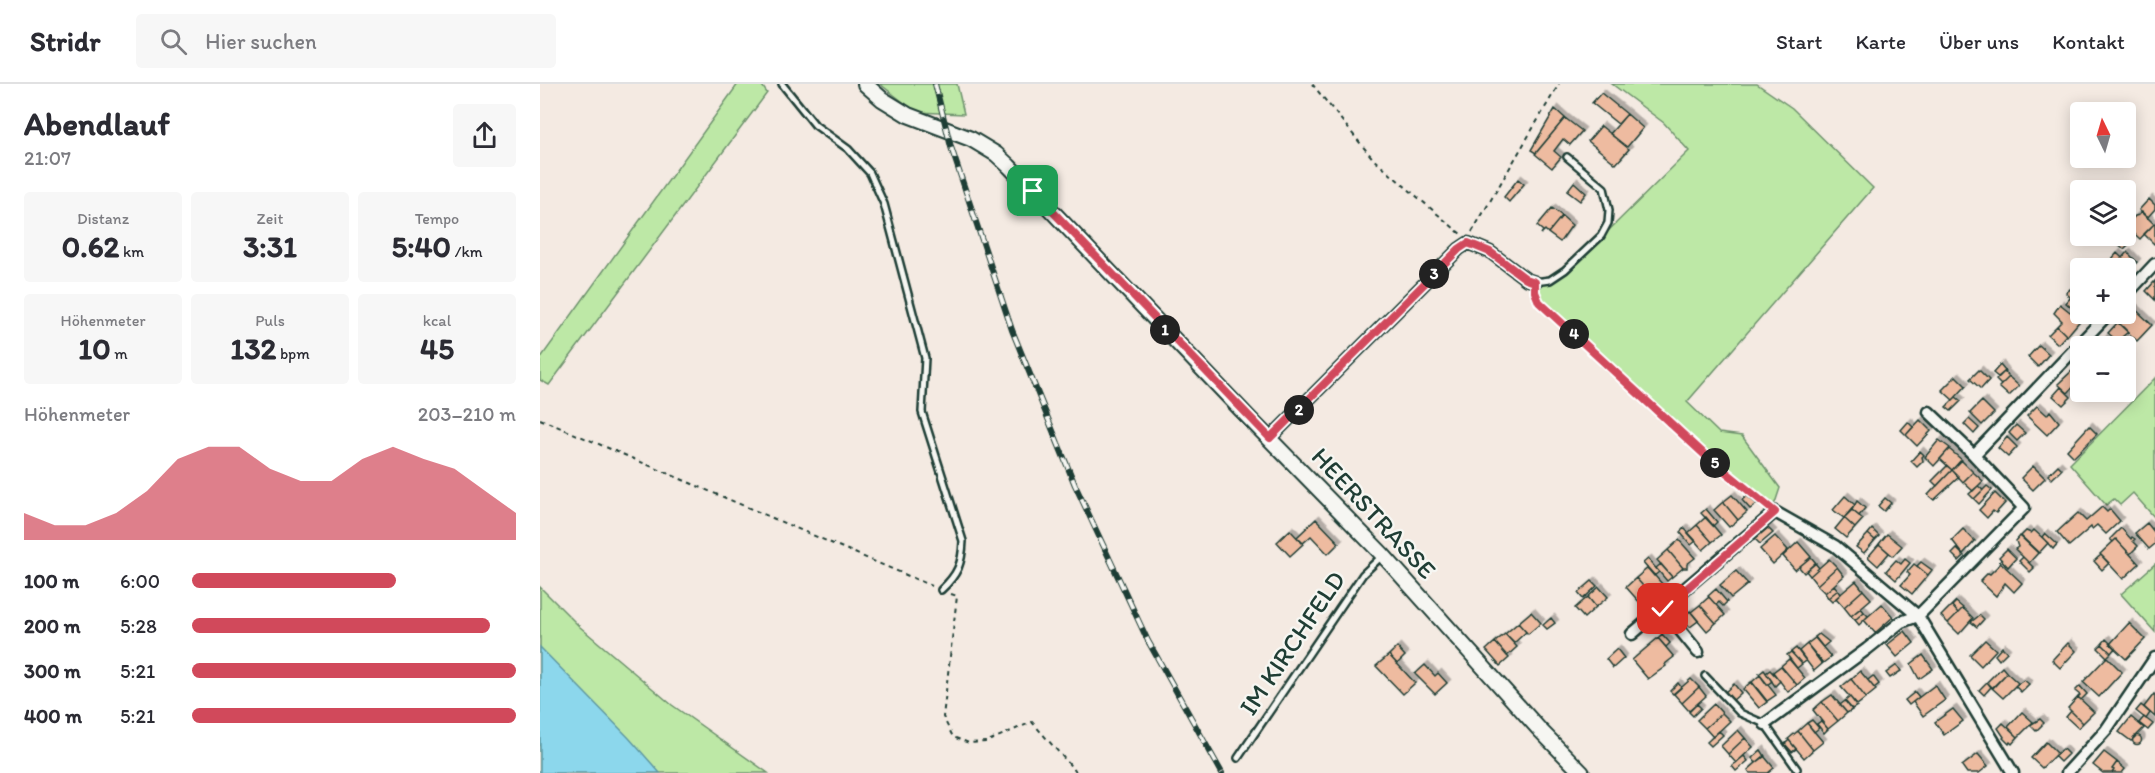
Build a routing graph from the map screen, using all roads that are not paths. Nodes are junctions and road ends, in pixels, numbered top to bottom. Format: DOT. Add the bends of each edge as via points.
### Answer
graph roads {
  1 [pos="782,84"];
  2 [pos="866,84"];
  3 [pos="1567,157"];
  4 [pos="2155,264"];
  5 [pos="1535,282"];
  6 [pos="2136,284"];
  7 [pos="2098,324"];
  8 [pos="1929,412"];
  9 [pos="1270,438"];
  10 [pos="1974,455"];
  11 [pos="1383,555"];
  12 [pos="941,590"];
  13 [pos="1663,609"];
  14 [pos="1918,616"];
  15 [pos="1632,634"];
  16 [pos="1698,652"];
  17 [pos="2155,658"];
  18 [pos="1705,676"];
  19 [pos="1765,724"];
  20 [pos="1238,758"];
  21 [pos="1797,769"];
  22 [pos="1582,773"];
  23 [pos="2013,773"];
  24 [pos="2067,773"];
  1 -- 12 [label="lane" via="815,125 848,149 870,173 884,204 925,358 922,412 963,541 962,560"];
  2 -- 9 [label="main road, HEERSTRASSE" via="908,115 971,139 996,154"];
  3 -- 5 [label="lane" via="1604,188 1608,223 1601,236 1565,270 1550,280"];
  4 -- 6 [label="street"];
  5 -- 9 [label="street" via="1490,252 1468,243"];
  7 -- 10 [label="street"];
  8 -- 10 [label="street"];
  9 -- 11 [label="main road, HEERSTRASSE"];
  10 -- 14 [label="street" via="2024,508"];
  11 -- 20 [label="lane, IM KIRCHFELD" via="1363,574"];
  11 -- 22 [label="main road, HEERSTRASSE"];
  13 -- 14 [label="street" via="1775,512 1834,546"];
  13 -- 15 [label="street"];
  13 -- 16 [label="street"];
  14 -- 19 [label="street" via="1901,622"];
  14 -- 23 [label="street"];
  17 -- 24 [label="street" via="2106,730"];
  18 -- 19 [label="lane" via="1740,713"];
  19 -- 21 [label="lane"];
}
